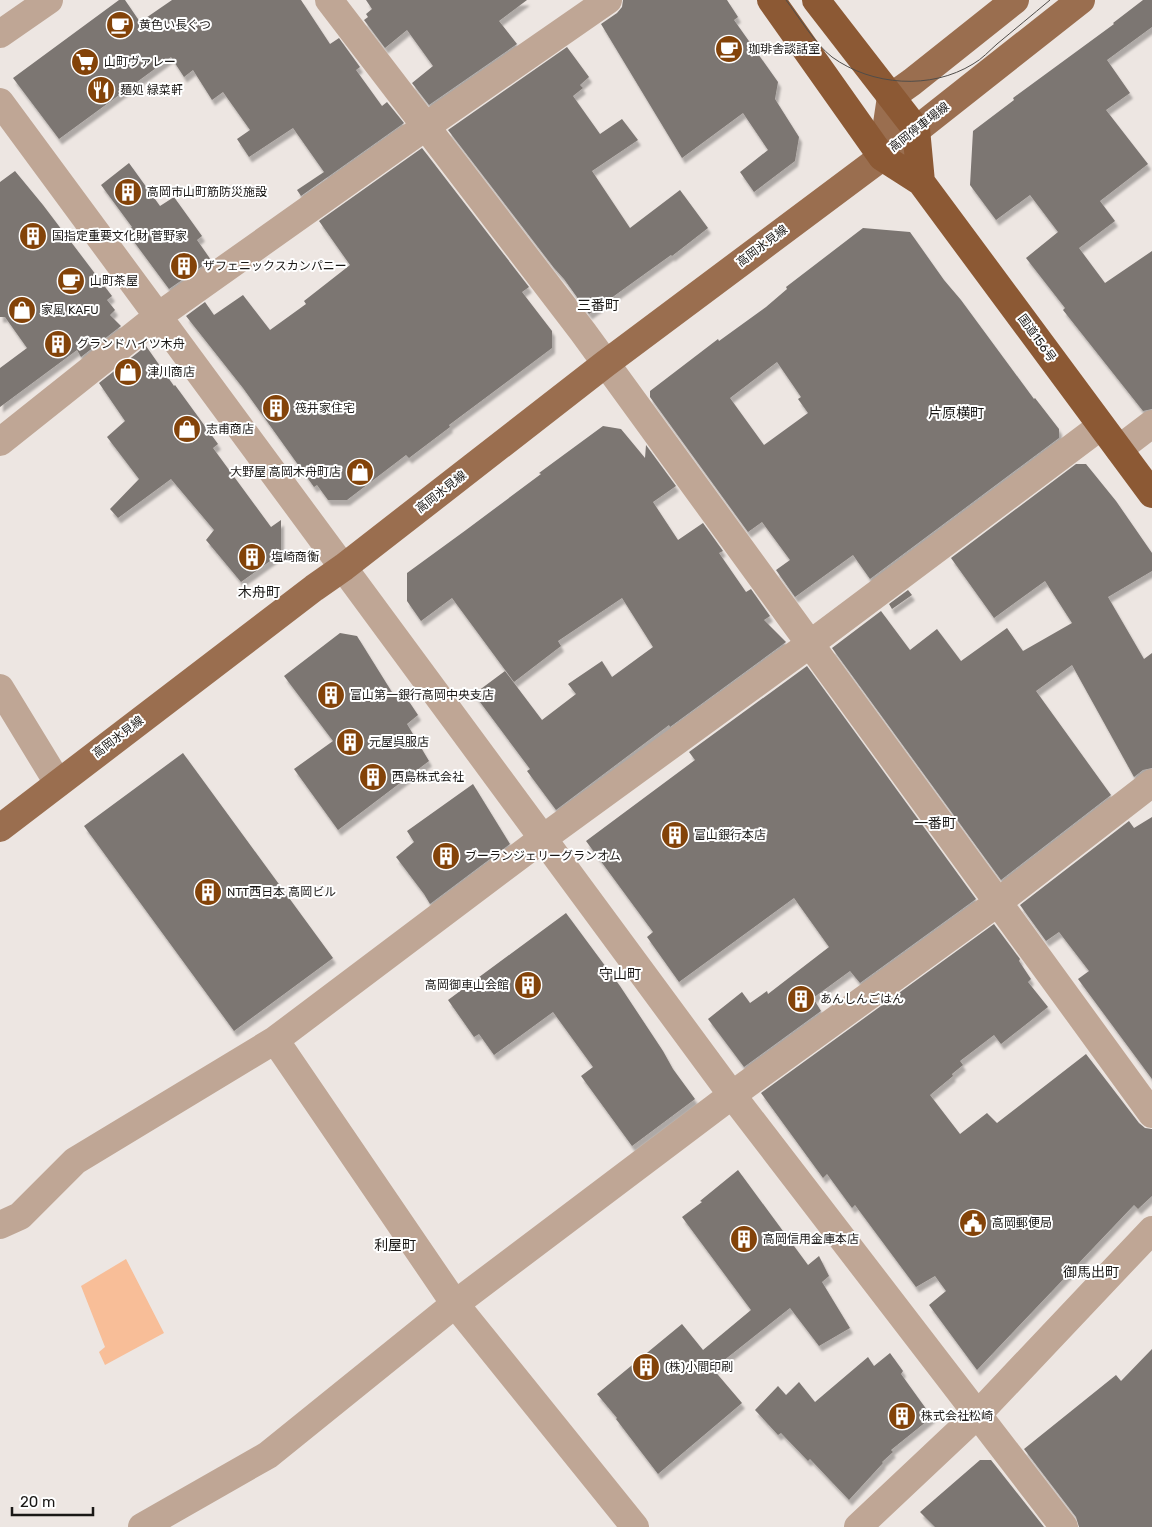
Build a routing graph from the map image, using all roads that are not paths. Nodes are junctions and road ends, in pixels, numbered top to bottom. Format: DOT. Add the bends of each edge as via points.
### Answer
graph roads {
  1 [pos="49,0"];
  2 [pos="329,0"];
  3 [pos="608,0"];
  4 [pos="771,0"];
  5 [pos="816,0"];
  6 [pos="1015,0"];
  7 [pos="1081,0"];
  8 [pos="0,34"];
  9 [pos="891,97"];
  10 [pos="0,102"];
  11 [pos="425,127"];
  12 [pos="916,129"];
  13 [pos="882,157"];
  14 [pos="921,182"];
  15 [pos="157,316"];
  16 [pos="605,364"];
  17 [pos="1152,424"];
  18 [pos="1101,426"];
  19 [pos="0,442"];
  20 [pos="1118,449"];
  21 [pos="1152,494"];
  22 [pos="344,567"];
  23 [pos="810,644"];
  24 [pos="0,688"];
  25 [pos="58,783"];
  26 [pos="1152,783"];
  27 [pos="0,828"];
  28 [pos="542,839"];
  29 [pos="997,903"];
  30 [pos="274,1040"];
  31 [pos="732,1094"];
  32 [pos="1152,1114"];
  33 [pos="0,1226"];
  34 [pos="1152,1230"];
  35 [pos="455,1304"];
  36 [pos="978,1414"];
  37 [pos="142,1527"];
  38 [pos="635,1527"];
  39 [pos="858,1527"];
  40 [pos="1064,1527"];
  1 -- 8 [label="street"];
  2 -- 11 [label="street"];
  3 -- 11 [label="street"];
  4 -- 13 [label="highway, 国道156号"];
  5 -- 9 [label="highway"];
  6 -- 9 [label="main road"];
  7 -- 12 [label="main road, 高岡停車場線"];
  9 -- 12 [label="highway"];
  9 -- 13 [label="main road, 高岡停車場線"];
  10 -- 15 [label="street"];
  11 -- 15 [label="street"];
  11 -- 16 [label="street"];
  12 -- 13 [label="main road, 高岡停車場線"];
  12 -- 14 [label="highway"];
  13 -- 14 [label="highway, 国道156号"];
  13 -- 16 [label="main road, 高岡氷見線"];
  14 -- 18 [label="highway, 国道156号"];
  15 -- 19 [label="street"];
  15 -- 22 [label="street"];
  16 -- 22 [label="main road, 高岡氷見線"];
  16 -- 23 [label="street"];
  17 -- 20 [label="street"];
  18 -- 20 [label="highway, 国道156号"];
  18 -- 23 [label="street"];
  20 -- 21 [label="highway, 国道156号"];
  22 -- 25 [label="main road, 高岡氷見線"];
  22 -- 28 [label="street"];
  23 -- 28 [label="street"];
  23 -- 29 [label="street"];
  24 -- 25 [label="street"];
  25 -- 27 [label="main road, 高岡氷見線"];
  26 -- 29 [label="street"];
  28 -- 30 [label="street"];
  28 -- 31 [label="street"];
  29 -- 31 [label="street"];
  29 -- 32 [label="street"];
  30 -- 33 [label="street" via="75,1161 20,1216"];
  30 -- 35 [label="street"];
  31 -- 35 [label="street"];
  31 -- 36 [label="street"];
  34 -- 36 [label="street"];
  35 -- 37 [label="street" via="268,1455"];
  35 -- 38 [label="street"];
  36 -- 39 [label="street"];
  36 -- 40 [label="street"];
}
